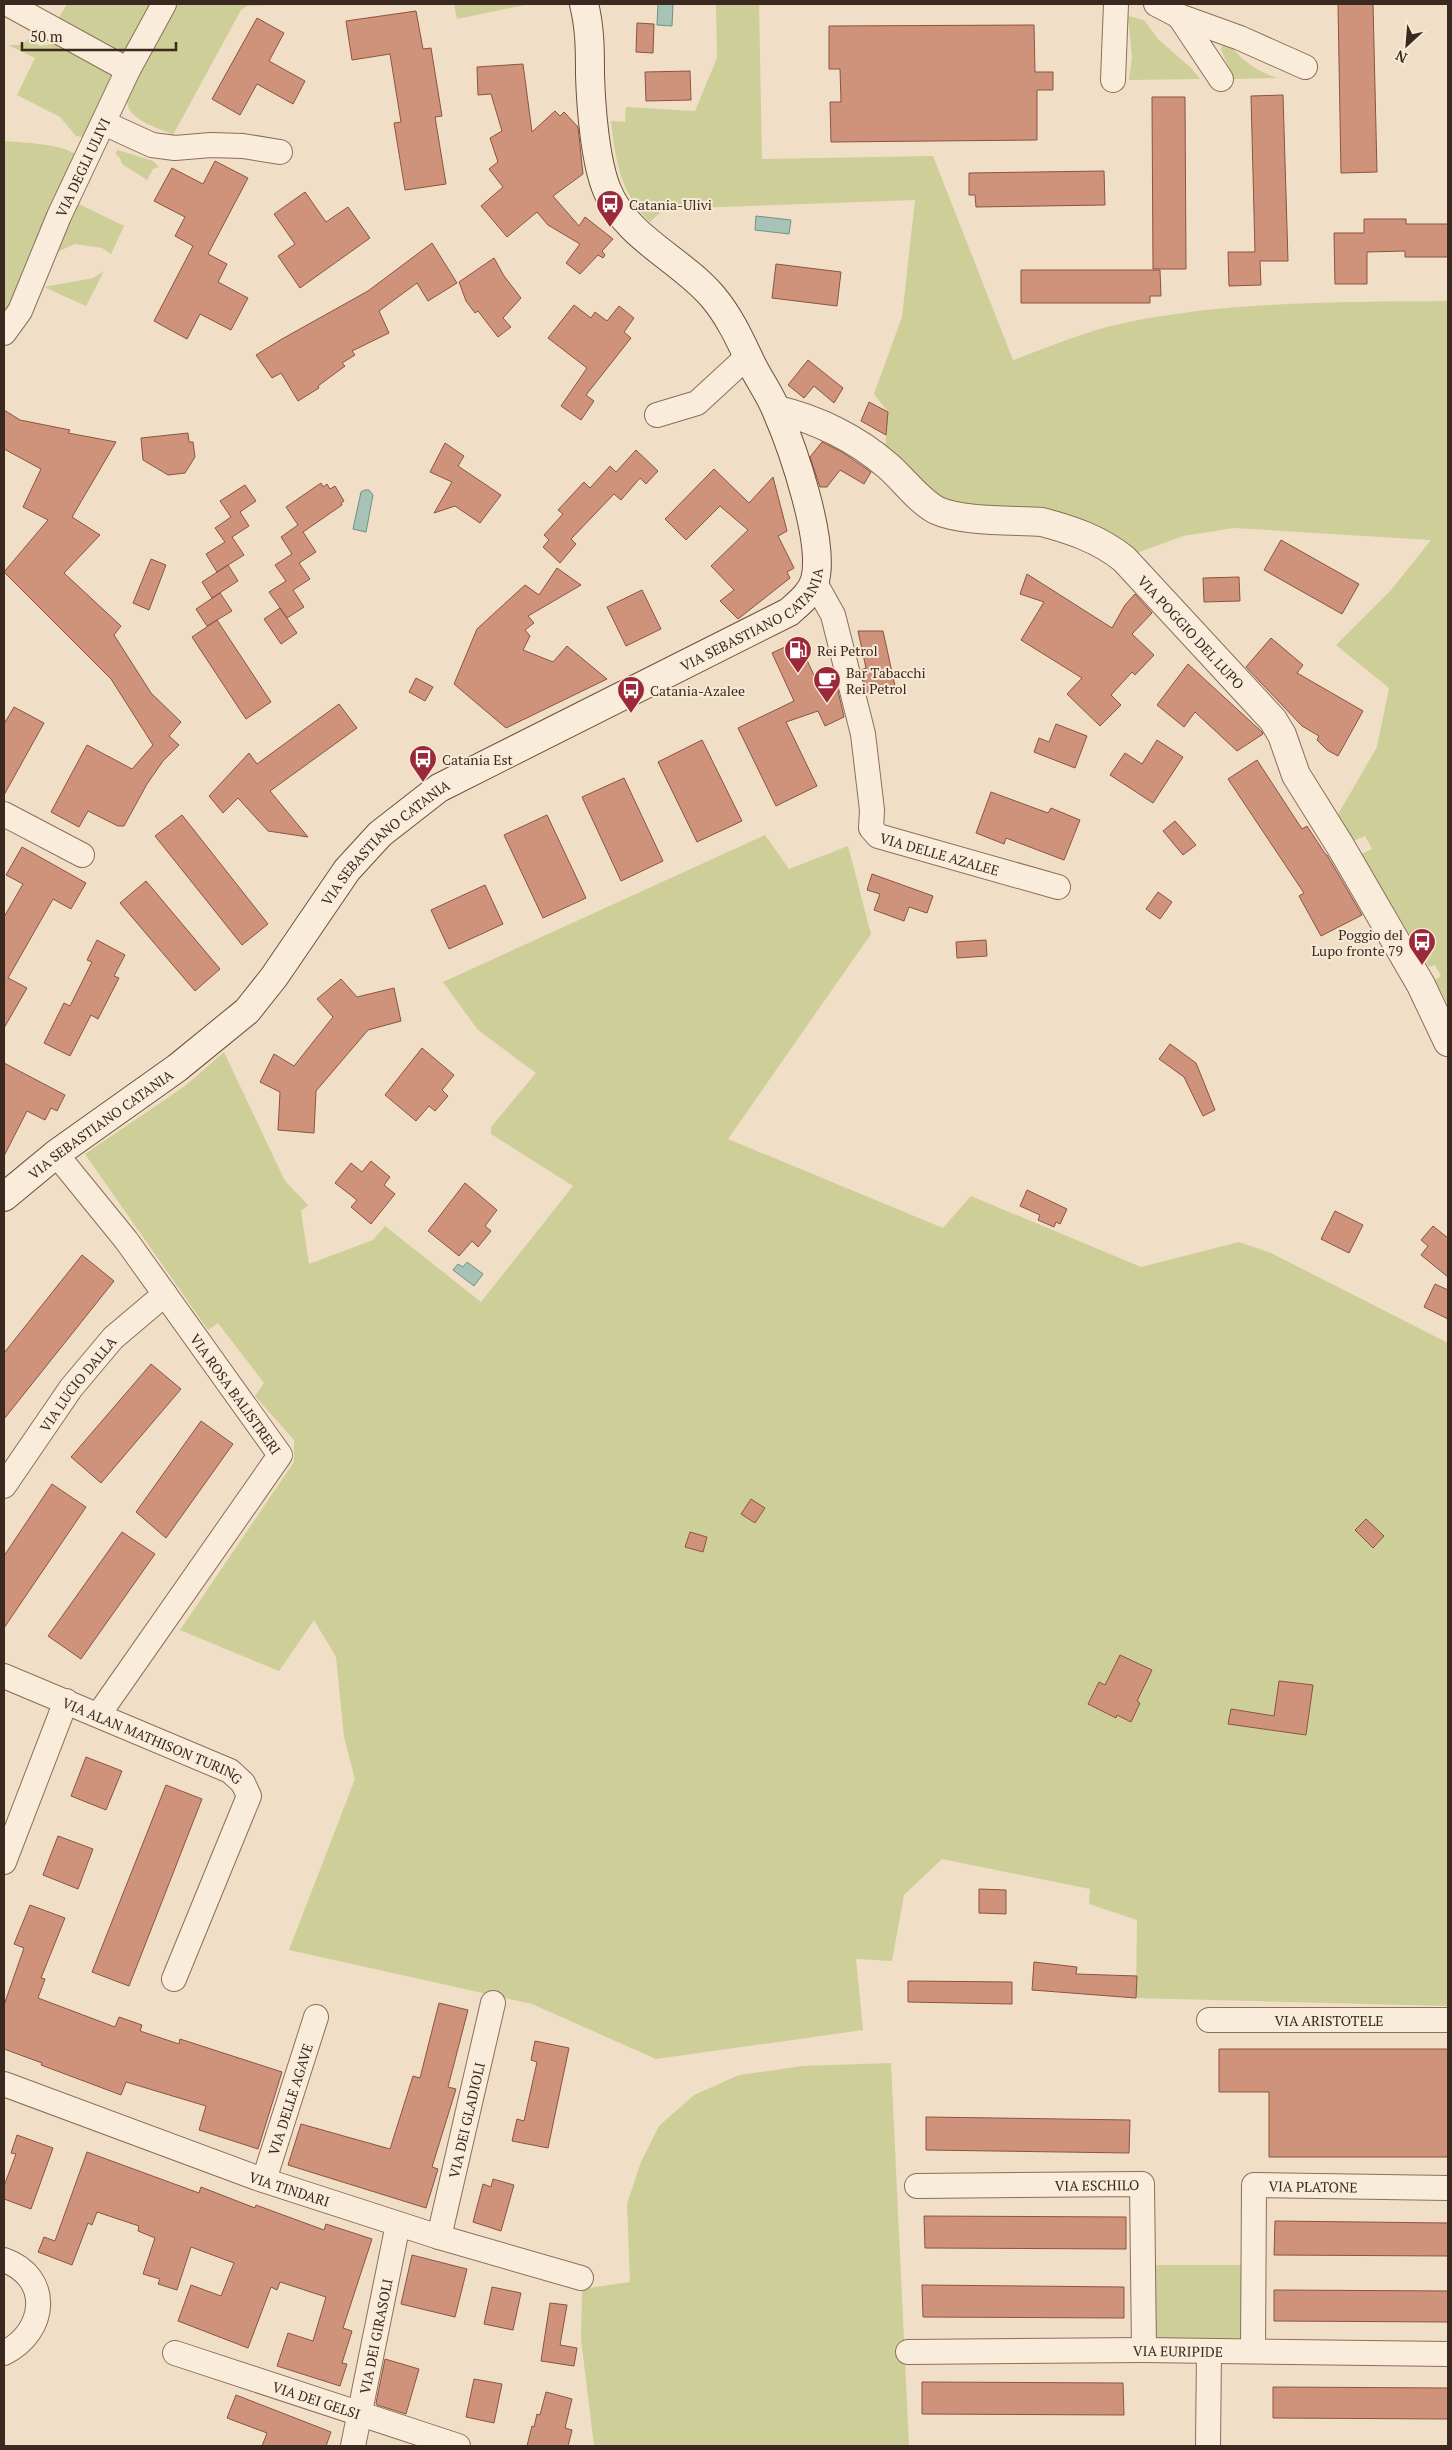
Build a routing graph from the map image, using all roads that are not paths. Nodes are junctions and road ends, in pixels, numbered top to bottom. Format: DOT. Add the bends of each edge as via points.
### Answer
graph roads {
  1 [pos="8,4"];
  2 [pos="164,4"];
  3 [pos="584,4"];
  4 [pos="1116,4"];
  5 [pos="1156,4"];
  6 [pos="1178,16"];
  7 [pos="1305,67"];
  8 [pos="128,70"];
  9 [pos="1221,79"];
  10 [pos="1113,80"];
  11 [pos="104,123"];
  12 [pos="280,152"];
  13 [pos="4,333"];
  14 [pos="748,356"];
  15 [pos="777,410"];
  16 [pos="657,415"];
  17 [pos="814,580"];
  18 [pos="4,814"];
  19 [pos="82,855"];
  20 [pos="1058,888"];
  21 [pos="1448,1042"];
  22 [pos="56,1154"];
  23 [pos="4,1197"];
  24 [pos="165,1294"];
  25 [pos="4,1486"];
  26 [pos="4,1676"];
  27 [pos="66,1701"];
  28 [pos="99,1714"];
  29 [pos="4,1862"];
  30 [pos="174,1979"];
  31 [pos="493,2003"];
  32 [pos="316,2017"];
  33 [pos="1209,2020"];
  34 [pos="1448,2020"];
  35 [pos="4,2084"];
  36 [pos="264,2180"];
  37 [pos="917,2186"];
  38 [pos="1448,2188"];
  39 [pos="398,2224"];
  40 [pos="440,2237"];
  41 [pos="4,2260"];
  42 [pos="581,2278"];
  43 [pos="1144,2350"];
  44 [pos="1208,2351"];
  45 [pos="1253,2351"];
  46 [pos="908,2352"];
  47 [pos="4,2353"];
  48 [pos="175,2353"];
  49 [pos="1448,2354"];
  50 [pos="360,2414"];
  51 [pos="353,2446"];
  52 [pos="458,2446"];
  53 [pos="1208,2446"];
  1 -- 8 [label="street"];
  2 -- 8 [label="street, VIA DEGLI ULIVI"];
  3 -- 14 [label="main road, VIA SEBASTIANO CATANIA" via="590,26 590,78 598,153 608,192 633,228 713,296"];
  4 -- 10 [label="street"];
  5 -- 6 [label="street"];
  6 -- 7 [label="street" via="1240,38"];
  6 -- 9 [label="street"];
  8 -- 11 [label="street, VIA DEGLI ULIVI"];
  11 -- 12 [label="street" via="152,145 175,148 243,146"];
  11 -- 13 [label="street, VIA DEGLI ULIVI" via="20,311"];
  14 -- 15 [label="main road, VIA SEBASTIANO CATANIA"];
  14 -- 16 [label="street" via="697,403"];
  15 -- 17 [label="main road, VIA SEBASTIANO CATANIA" via="794,458 812,529 816,562"];
  15 -- 21 [label="main road, VIA POGGIO DEL LUPO" via="806,417 842,435 888,466 935,509 962,517 1042,522 1084,534 1124,559 1273,720 1282,735 1296,775 1421,986"];
  17 -- 20 [label="street, VIA DELLE AZALEE" via="833,615 863,734 872,810 871,828 878,836"];
  17 -- 22 [label="main road, VIA SEBASTIANO CATANIA" via="805,598 789,612 439,788 380,834 347,870 248,1011 177,1068"];
  18 -- 19 [label="street"];
  22 -- 23 [label="main road, VIA SEBASTIANO CATANIA"];
  22 -- 24 [label="street, VIA ROSA BALISTRERI"];
  24 -- 25 [label="street, VIA LUCIO DALLA" via="113,1338 83,1374"];
  24 -- 28 [label="street, VIA ROSA BALISTRERI" via="280,1455"];
  26 -- 27 [label="street, VIA ALAN MATHISON TURING"];
  27 -- 28 [label="street, VIA ALAN MATHISON TURING"];
  27 -- 29 [label="street"];
  28 -- 30 [label="street, VIA ALAN MATHISON TURING" via="230,1770 243,1783 249,1796"];
  31 -- 40 [label="street, VIA DEI GLADIOLI"];
  32 -- 36 [label="street, VIA DELLE AGAVE"];
  33 -- 34 [label="street, VIA ARISTOTELE"];
  35 -- 36 [label="street, VIA TINDARI"];
  36 -- 39 [label="street, VIA TINDARI"];
  37 -- 43 [label="street, VIA ESCHILO" via="1142,2184"];
  38 -- 45 [label="street, VIA PLATONE" via="1254,2185"];
  39 -- 40 [label="street, VIA TINDARI"];
  39 -- 50 [label="street, VIA DEI GIRASOLI"];
  40 -- 42 [label="street, VIA TINDARI"];
  41 -- 47 [label="street" via="16,2264 28,2274 38,2307 28,2336"];
  43 -- 44 [label="street, VIA EURIPIDE"];
  43 -- 46 [label="street, VIA EURIPIDE"];
  44 -- 45 [label="street, VIA EURIPIDE"];
  44 -- 53 [label="street"];
  45 -- 49 [label="street, VIA EURIPIDE"];
  48 -- 50 [label="street, VIA DEI GELSI"];
  50 -- 51 [label="street, VIA DEI GIRASOLI"];
  50 -- 52 [label="street, VIA DEI GELSI"];
}
